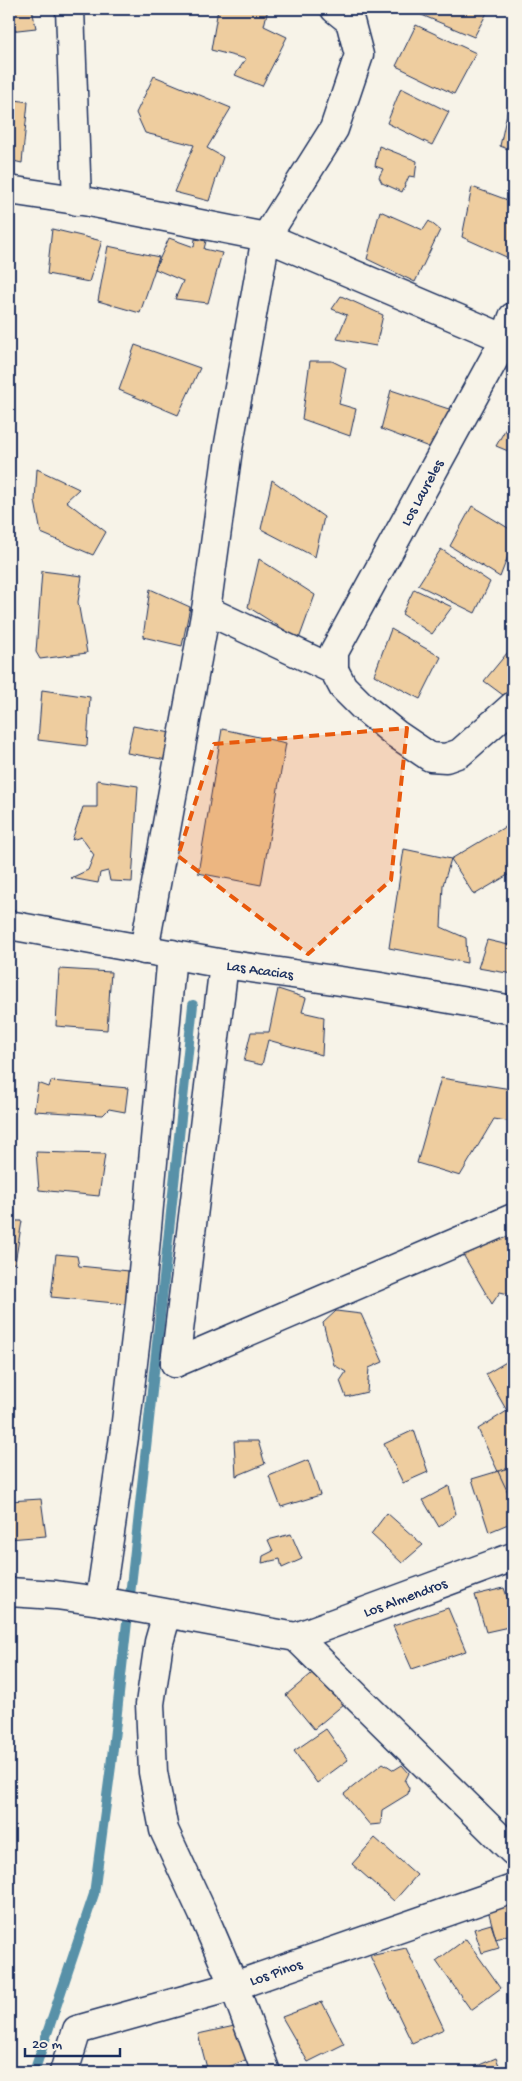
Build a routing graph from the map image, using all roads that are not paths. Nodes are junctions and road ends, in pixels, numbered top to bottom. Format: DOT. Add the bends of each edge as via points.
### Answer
graph roads {
  1 [pos="70,9"];
  2 [pos="335,9"];
  3 [pos="9,190"];
  4 [pos="77,201"];
  5 [pos="266,237"];
  6 [pos="510,332"];
  7 [pos="206,610"];
  8 [pos="334,670"];
  9 [pos="513,706"];
  10 [pos="9,925"];
  11 [pos="144,950"];
  12 [pos="172,954"];
  13 [pos="224,964"];
  14 [pos="513,1010"];
  15 [pos="513,1218"];
  16 [pos="513,1557"];
  17 [pos="9,1592"];
  18 [pos="107,1602"];
  19 [pos="156,1611"];
  20 [pos="296,1637"];
  21 [pos="513,1851"];
  22 [pos="513,1889"];
  23 [pos="234,1986"];
  24 [pos="64,2072"];
  25 [pos="266,2072"];
  1 -- 4 [label="street"];
  2 -- 5 [label="street" via="350,21 359,55 334,129"];
  3 -- 4 [label="street"];
  4 -- 5 [label="street"];
  5 -- 6 [label="street"];
  5 -- 7 [label="street" via="228,449"];
  6 -- 8 [label="street, Los Laureles" via="334,652"];
  7 -- 8 [label="street"];
  7 -- 11 [label="street"];
  8 -- 9 [label="street" via="343,687 363,707 430,757 446,758 460,753"];
  10 -- 11 [label="street, Las Acacias"];
  11 -- 12 [label="street, Las Acacias"];
  12 -- 13 [label="street, Las Acacias"];
  12 -- 18 [label="street"];
  13 -- 14 [label="street, Las Acacias"];
  13 -- 15 [label="street" via="175,1363"];
  16 -- 20 [label="street, Los Almendros"];
  17 -- 18 [label="street"];
  18 -- 19 [label="street"];
  19 -- 20 [label="street"];
  19 -- 23 [label="street" via="159,1642 150,1704 152,1772 164,1830"];
  20 -- 21 [label="street"];
  22 -- 23 [label="street, Los Pinos"];
  23 -- 24 [label="street, Los Pinos" via="77,2030"];
  23 -- 25 [label="street"];
}
